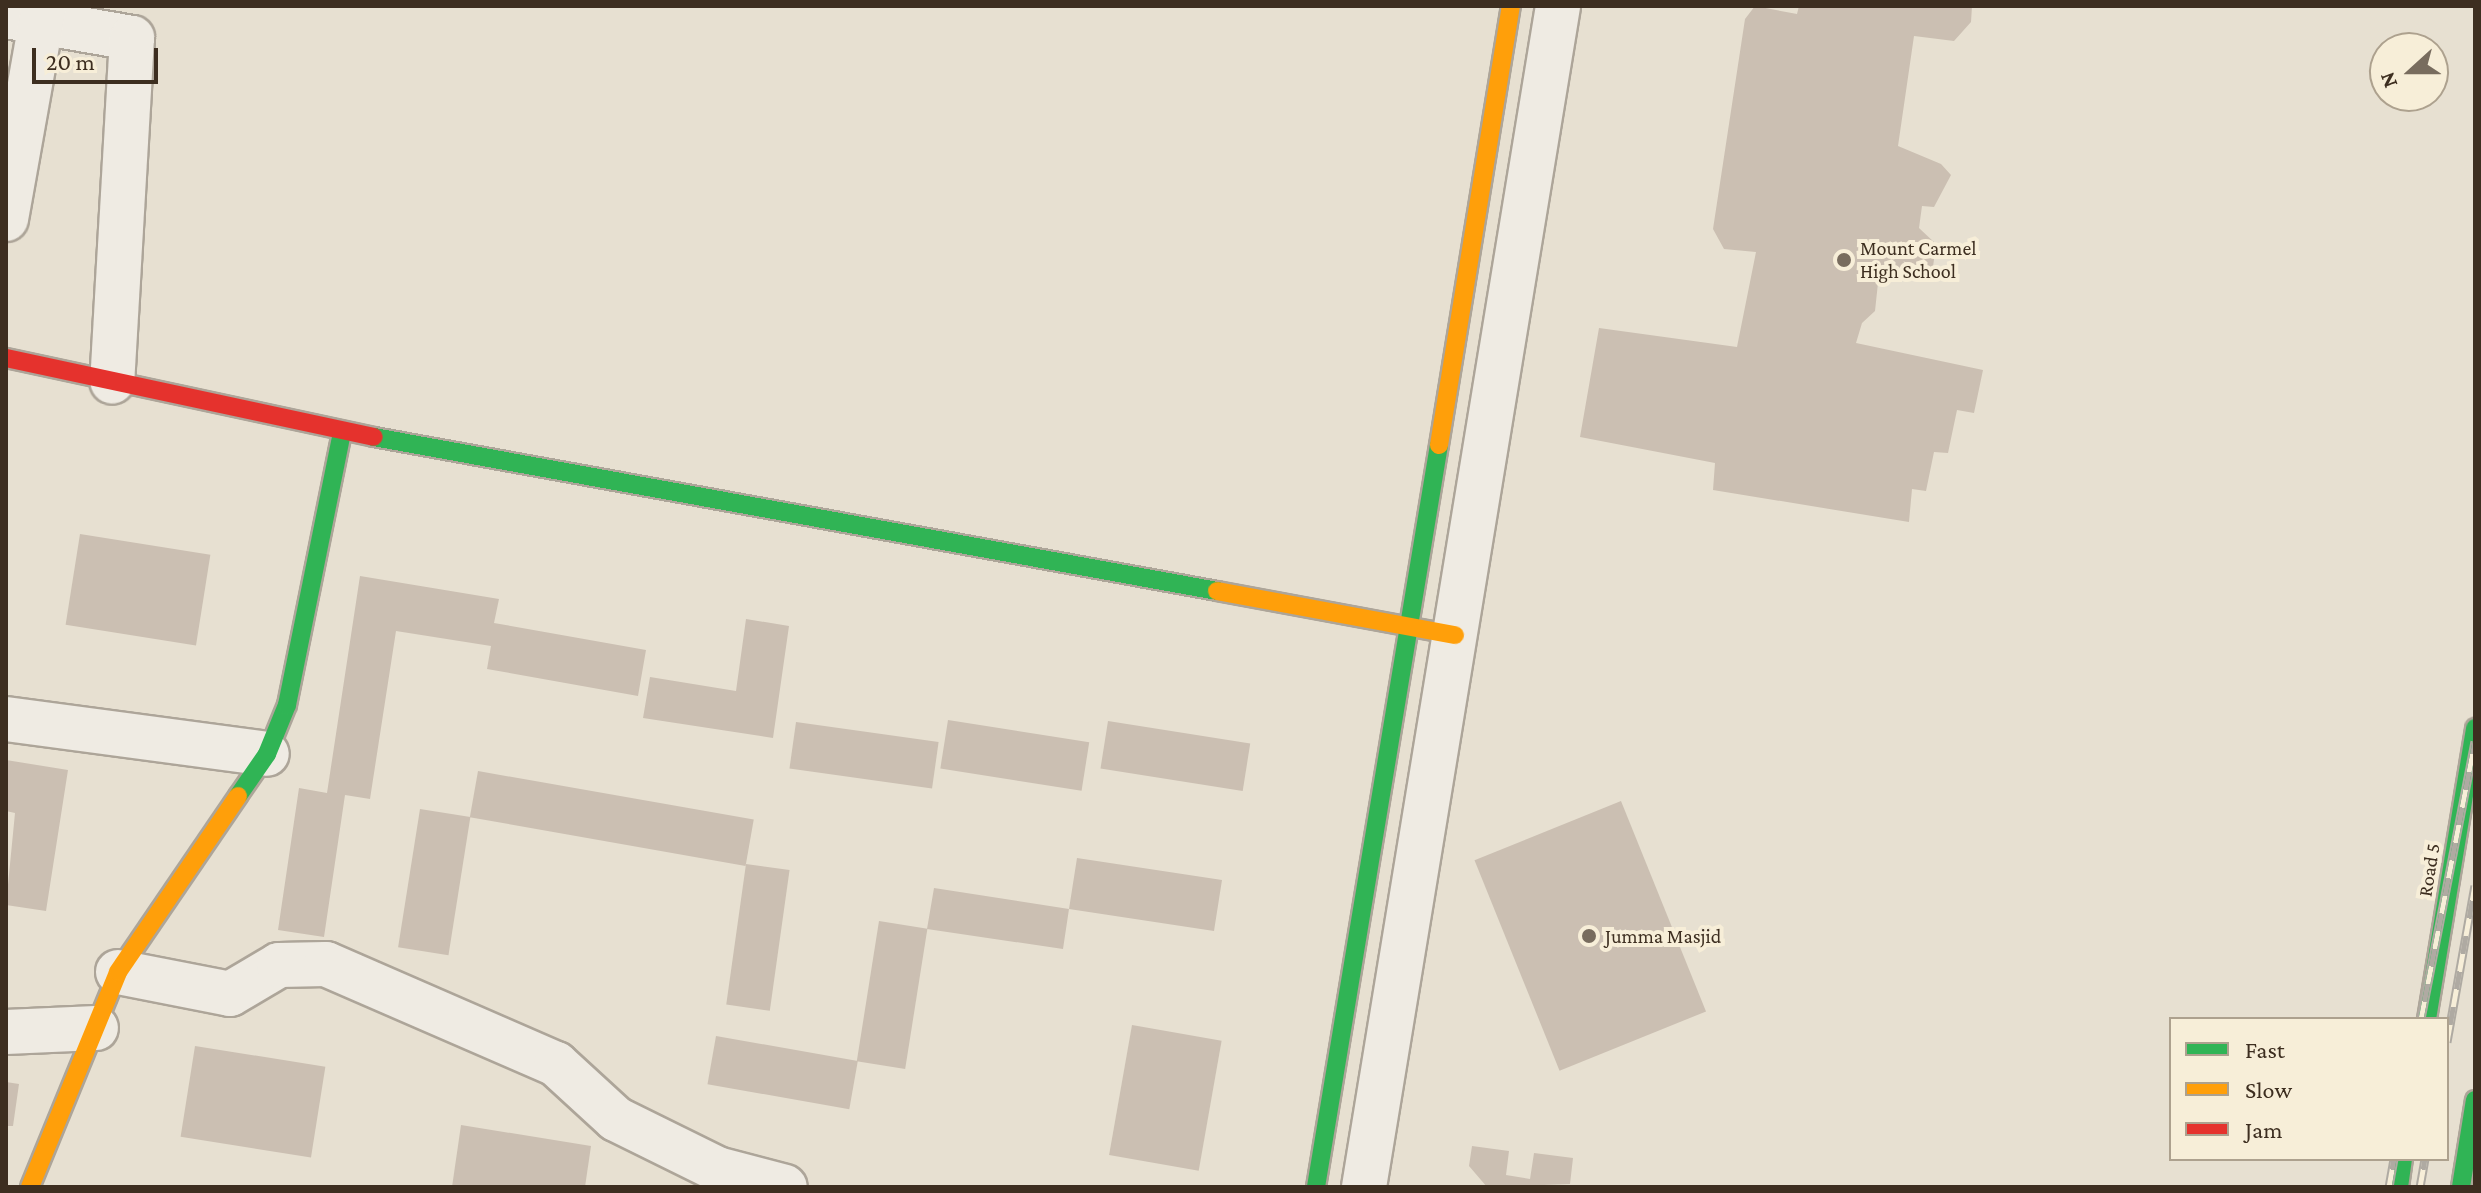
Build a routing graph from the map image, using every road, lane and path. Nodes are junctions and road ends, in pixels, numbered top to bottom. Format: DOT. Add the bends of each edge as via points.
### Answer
graph roads {
  1 [pos="1511,6"];
  2 [pos="1558,6"];
  3 [pos="30,15"];
  4 [pos="6,219"];
  5 [pos="6,358"];
  6 [pos="112,381"];
  7 [pos="342,431"];
  8 [pos="1409,628"];
  9 [pos="1455,635"];
  10 [pos="6,719"];
  11 [pos="2475,728"];
  12 [pos="267,754"];
  13 [pos="118,972"];
  14 [pos="2427,1017"];
  15 [pos="96,1028"];
  16 [pos="6,1032"];
  17 [pos="2475,1100"];
  18 [pos="2403,1161"];
  19 [pos="30,1187"];
  20 [pos="785,1187"];
  21 [pos="1316,1187"];
  22 [pos="1364,1187"];
  23 [pos="2399,1187"];
  24 [pos="2461,1187"];
  1 -- 8 [label="street"];
  2 -- 9 [label="street"];
  3 -- 4 [label="street"];
  3 -- 6 [label="street" via="132,38"];
  5 -- 6 [label="street"];
  6 -- 7 [label="street"];
  7 -- 8 [label="street"];
  7 -- 12 [label="street" via="287,705"];
  8 -- 9 [label="street"];
  8 -- 21 [label="street"];
  9 -- 22 [label="street"];
  10 -- 12 [label="street"];
  11 -- 14 [label="street, Road 5"];
  12 -- 13 [label="street"];
  13 -- 15 [label="street"];
  13 -- 20 [label="street" via="230,994 279,965 326,964 556,1064 616,1119 717,1169"];
  15 -- 16 [label="street"];
  15 -- 19 [label="street"];
  17 -- 24 [label="street"];
  18 -- 23 [label="street"];
}
